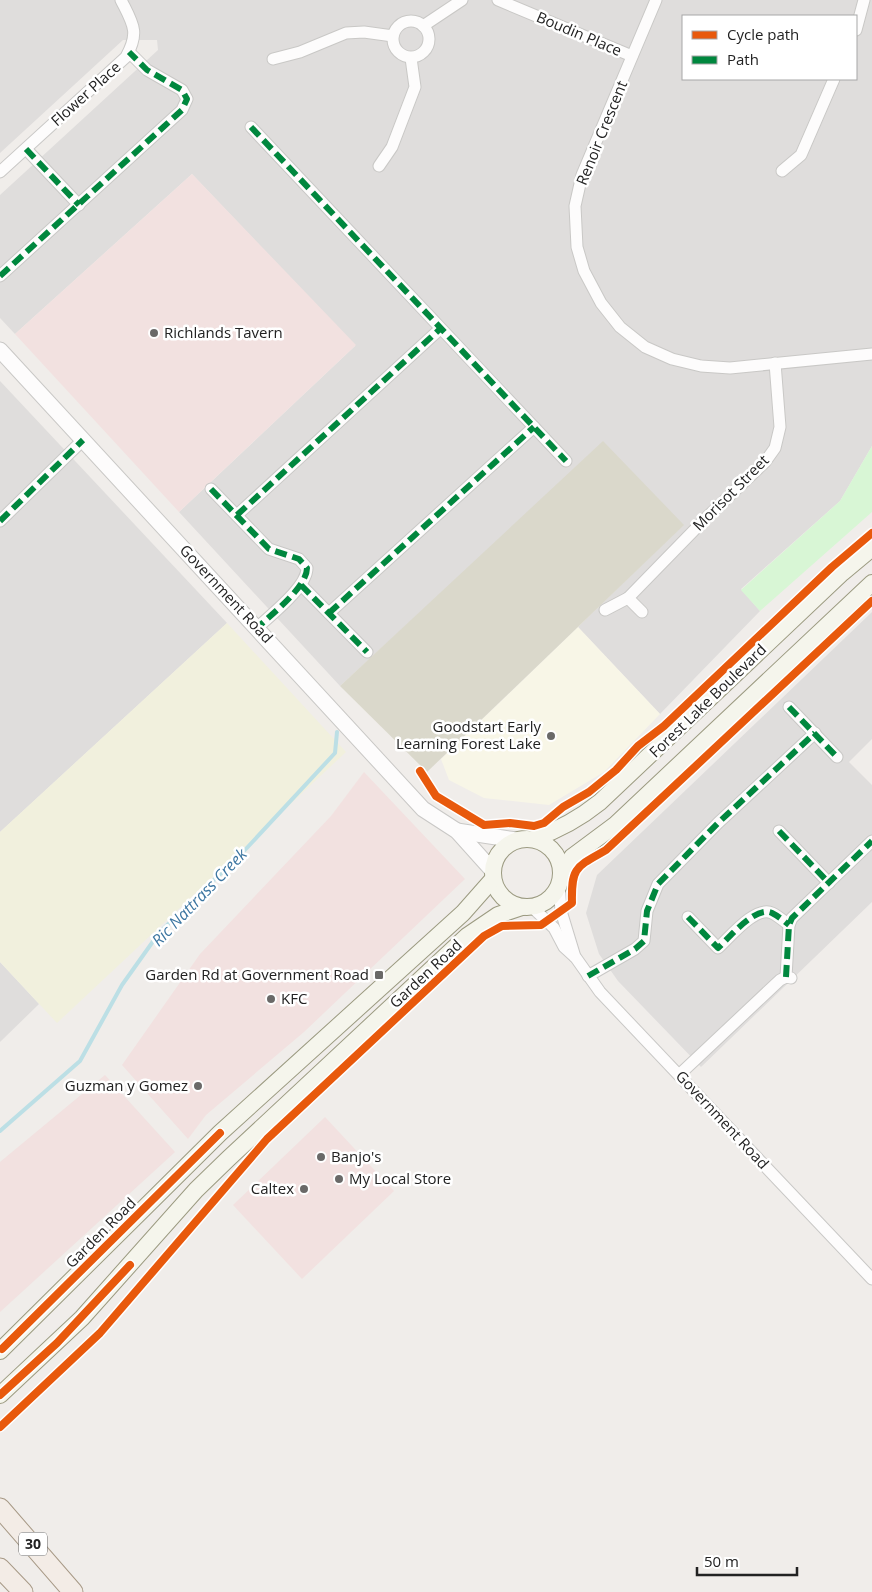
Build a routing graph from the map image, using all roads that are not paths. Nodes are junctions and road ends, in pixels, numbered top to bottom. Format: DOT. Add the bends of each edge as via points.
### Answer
graph roads {
  1 [pos="121,0"];
  2 [pos="462,0"];
  3 [pos="498,0"];
  4 [pos="656,0"];
  5 [pos="864,0"];
  6 [pos="423,26"];
  7 [pos="857,26"];
  8 [pos="393,36"];
  9 [pos="129,52"];
  10 [pos="632,56"];
  11 [pos="411,58"];
  12 [pos="272,59"];
  13 [pos="834,80"];
  14 [pos="251,127"];
  15 [pos="26,149"];
  16 [pos="379,166"];
  17 [pos="782,171"];
  18 [pos="0,172"];
  19 [pos="79,204"];
  20 [pos="0,276"];
  21 [pos="440,329"];
  22 [pos="0,350"];
  23 [pos="872,354"];
  24 [pos="775,363"];
  25 [pos="534,427"];
  26 [pos="83,440"];
  27 [pos="566,461"];
  28 [pos="211,489"];
  29 [pos="237,515"];
  30 [pos="0,521"];
  31 [pos="872,548"];
  32 [pos="872,583"];
  33 [pos="301,585"];
  34 [pos="628,598"];
  35 [pos="605,610"];
  36 [pos="642,612"];
  37 [pos="329,613"];
  38 [pos="258,627"];
  39 [pos="366,652"];
  40 [pos="789,706"];
  41 [pos="815,733"];
  42 [pos="837,757"];
  43 [pos="457,831"];
  44 [pos="779,831"];
  45 [pos="533,839"];
  46 [pos="516,840"];
  47 [pos="872,841"];
  48 [pos="493,874"];
  49 [pos="560,879"];
  50 [pos="828,883"];
  51 [pos="527,907"];
  52 [pos="688,918"];
  53 [pos="789,925"];
  54 [pos="576,958"];
  55 [pos="588,976"];
  56 [pos="680,1074"];
  57 [pos="872,1279"];
  58 [pos="0,1351"];
  59 [pos="0,1395"];
  60 [pos="0,1508"];
  61 [pos="0,1568"];
  62 [pos="23,1592"];
  63 [pos="74,1592"];
  1 -- 9 [label="street, Flower Place" via="134,27 135,36"];
  2 -- 6 [label="street"];
  3 -- 10 [label="street, Boudin Place"];
  4 -- 10 [label="street, Renoir Crescent"];
  5 -- 7 [label="street"];
  6 -- 8 [label="street" via="408,21 398,26"];
  6 -- 11 [label="street" via="429,37 427,49"];
  8 -- 11 [label="street" via="396,50"];
  8 -- 12 [label="street" via="346,33 300,52"];
  9 -- 15 [label="street, Flower Place"];
  9 -- 19 [label="street" via="147,70 182,90 187,99 182,110"];
  10 -- 24 [label="street, Renoir Crescent" via="582,175 575,206 577,247 584,271 616,322 645,347 672,359 701,366 730,368"];
  11 -- 16 [label="street" via="415,87 392,147"];
  13 -- 17 [label="street" via="801,155"];
  14 -- 21 [label="street"];
  15 -- 18 [label="street, Flower Place"];
  15 -- 19 [label="street"];
  19 -- 20 [label="street"];
  21 -- 25 [label="street"];
  21 -- 29 [label="street"];
  22 -- 26 [label="street, Government Road"];
  23 -- 24 [label="street, Renoir Crescent"];
  24 -- 34 [label="street, Morisot Street" via="780,427 775,448 765,462"];
  25 -- 27 [label="street"];
  25 -- 37 [label="street"];
  26 -- 30 [label="street"];
  26 -- 38 [label="street, Government Road"];
  28 -- 29 [label="street"];
  29 -- 33 [label="street" via="270,549 304,563 307,576"];
  31 -- 45 [label="main road, Forest Lake Boulevard" via="600,802 581,818"];
  32 -- 49 [label="main road, Forest Lake Boulevard" via="615,825 572,857"];
  33 -- 37 [label="street"];
  33 -- 38 [label="street"];
  34 -- 35 [label="street, Morisot Street"];
  34 -- 36 [label="street"];
  37 -- 39 [label="street"];
  38 -- 43 [label="street, Government Road" via="423,809"];
  40 -- 41 [label="street"];
  41 -- 42 [label="street"];
  41 -- 55 [label="street" via="658,884 647,910 644,941"];
  43 -- 46 [label="street, Government Road"];
  43 -- 48 [label="street, Government Road"];
  44 -- 50 [label="street"];
  45 -- 46 [label="main road"];
  45 -- 49 [label="main road" via="542,842 556,856"];
  46 -- 48 [label="main road" via="500,851"];
  47 -- 50 [label="street"];
  48 -- 51 [label="main road" via="503,897"];
  48 -- 58 [label="main road, Garden Road" via="462,913 220,1133"];
  49 -- 51 [label="main road" via="549,899"];
  49 -- 54 [label="street, Government Road" via="561,911"];
  50 -- 53 [label="street" via="792,918"];
  51 -- 54 [label="street, Government Road" via="547,920 564,947"];
  51 -- 59 [label="main road, Garden Road" via="498,915 467,936 228,1158 82,1318"];
  52 -- 53 [label="street" via="718,948 755,914 763,911 772,913"];
  53 -- 56 [label="street" via="788,978"];
  54 -- 55 [label="street, Government Road"];
  55 -- 56 [label="street, Government Road"];
  56 -- 57 [label="street, Government Road"];
  60 -- 63 [label="main road, 30"];
  61 -- 62 [label="main road"];
}
